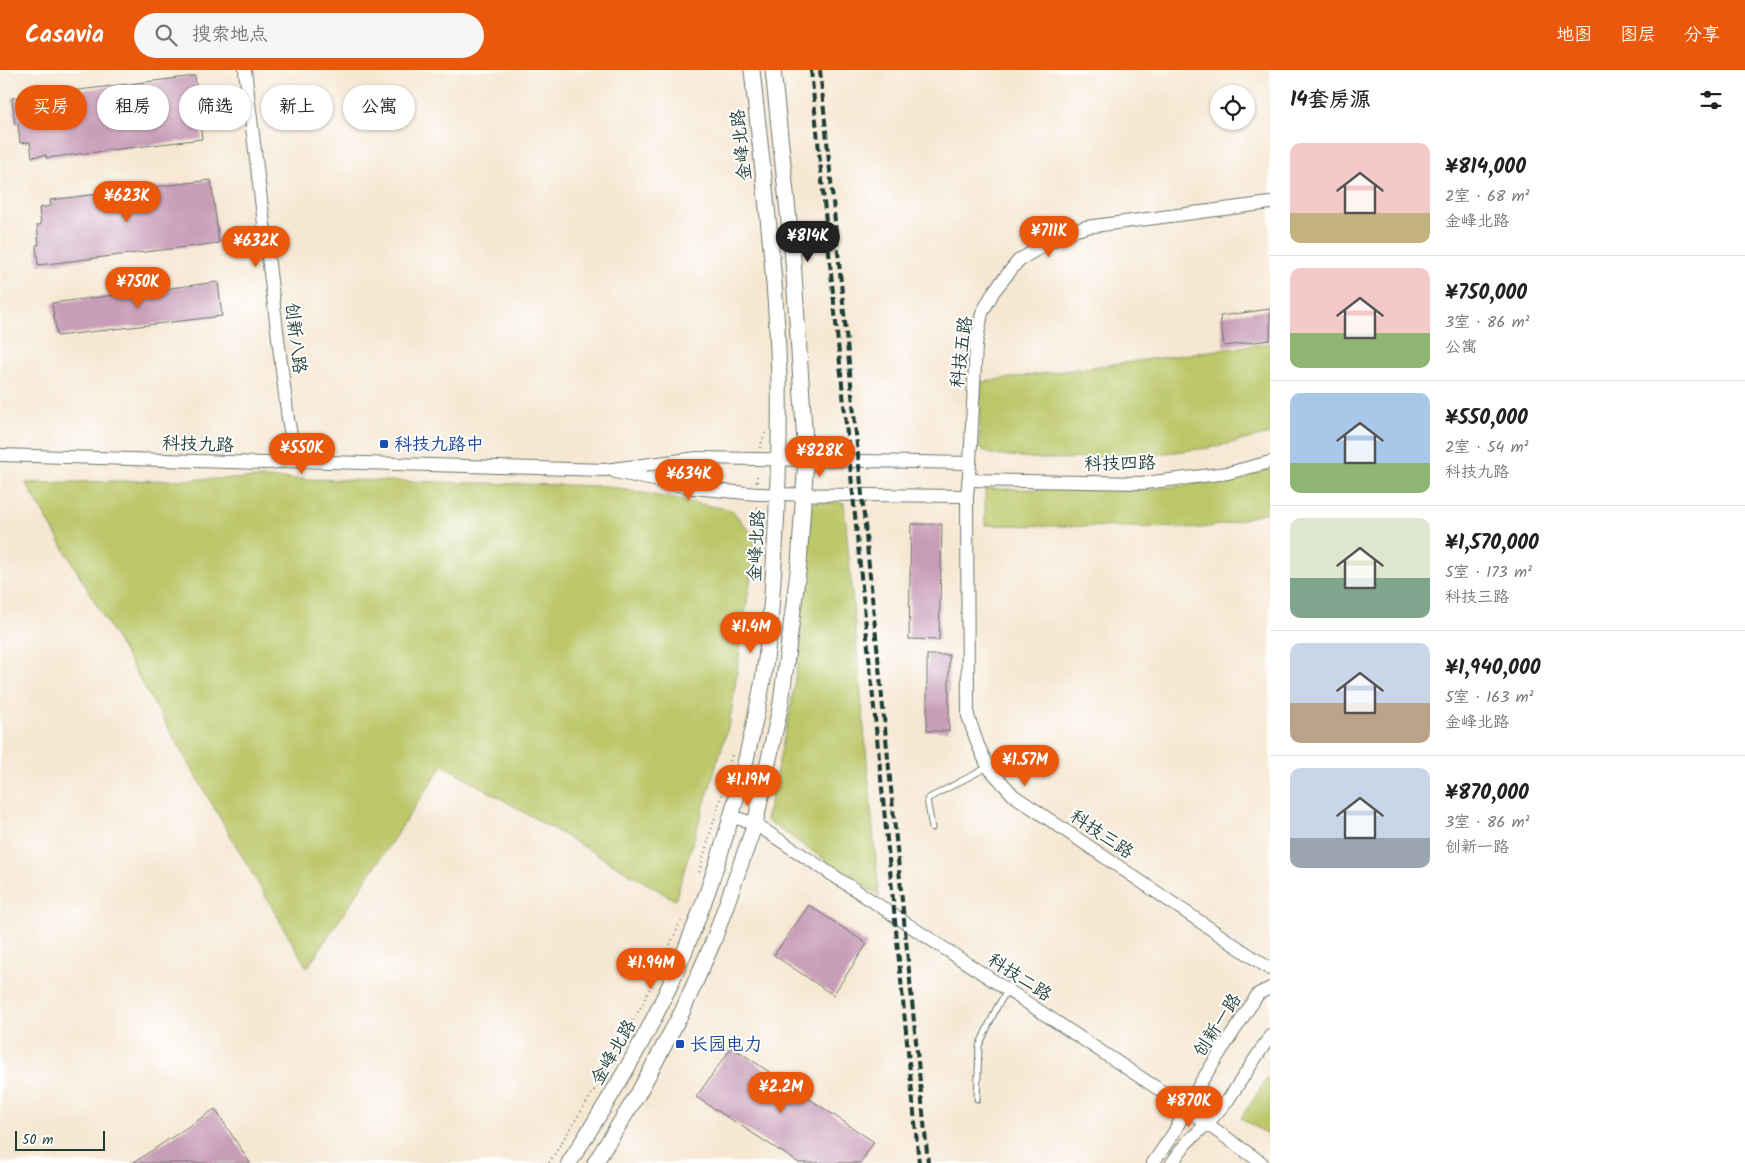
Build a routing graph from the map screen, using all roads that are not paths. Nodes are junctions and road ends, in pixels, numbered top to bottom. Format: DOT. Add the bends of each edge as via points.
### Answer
graph roads {
  1 [pos="245,70"];
  2 [pos="752,70"];
  3 [pos="774,70"];
  4 [pos="1270,203"];
  5 [pos="0,455"];
  6 [pos="779,459"];
  7 [pos="806,459"];
  8 [pos="296,461"];
  9 [pos="1270,462"];
  10 [pos="970,463"];
  11 [pos="605,470"];
  12 [pos="969,480"];
  13 [pos="777,493"];
  14 [pos="804,495"];
  15 [pos="967,496"];
  16 [pos="988,767"];
  17 [pos="731,816"];
  18 [pos="755,824"];
  19 [pos="932,828"];
  20 [pos="1270,969"];
  21 [pos="1270,988"];
  22 [pos="1008,990"];
  23 [pos="1270,1036"];
  24 [pos="977,1099"];
  25 [pos="1186,1109"];
  26 [pos="1207,1124"];
  27 [pos="568,1163"];
  28 [pos="594,1163"];
  29 [pos="1153,1163"];
  30 [pos="1172,1163"];
  31 [pos="1262,1163"];
  1 -- 8 [label="street, 创新八路"];
  2 -- 6 [label="main road, 金峰北路" via="774,290"];
  3 -- 7 [label="main road" via="793,259"];
  4 -- 10 [label="street, 科技五路" via="1086,227 1062,235 1018,260 982,313 976,345"];
  5 -- 8 [label="street, 科技九路" via="265,463"];
  6 -- 7 [label="street"];
  6 -- 11 [label="street, 科技九路" via="697,458"];
  6 -- 13 [label="main road, 金峰北路"];
  7 -- 10 [label="street"];
  7 -- 14 [label="main road"];
  8 -- 11 [label="street, 科技九路"];
  9 -- 12 [label="street, 科技四路" via="1228,473 1144,483"];
  10 -- 12 [label="street, 科技五路"];
  11 -- 13 [label="street, 科技九路" via="693,488"];
  12 -- 15 [label="street, 科技三路"];
  13 -- 14 [label="street"];
  13 -- 17 [label="main road, 金峰北路" via="772,610 762,683"];
  14 -- 15 [label="street"];
  14 -- 18 [label="main road" via="799,564 781,703"];
  15 -- 16 [label="street, 科技三路" via="968,716"];
  16 -- 19 [label="lane" via="927,799"];
  16 -- 20 [label="street, 科技三路" via="1013,795"];
  17 -- 18 [label="street, 科技二路"];
  17 -- 27 [label="main road, 金峰北路" via="702,904 670,983 635,1053"];
  18 -- 22 [label="street, 科技二路"];
  18 -- 28 [label="main road" via="714,942 682,1012 638,1094"];
  21 -- 25 [label="street, 创新一路" via="1258,994"];
  22 -- 24 [label="lane" via="979,1046"];
  22 -- 25 [label="street, 科技二路"];
  23 -- 26 [label="street" via="1228,1100"];
  25 -- 26 [label="street, 科技二路"];
  25 -- 29 [label="street, 创新一路"];
  26 -- 30 [label="street" via="1186,1143"];
  26 -- 31 [label="street, 科技二路"];
}
